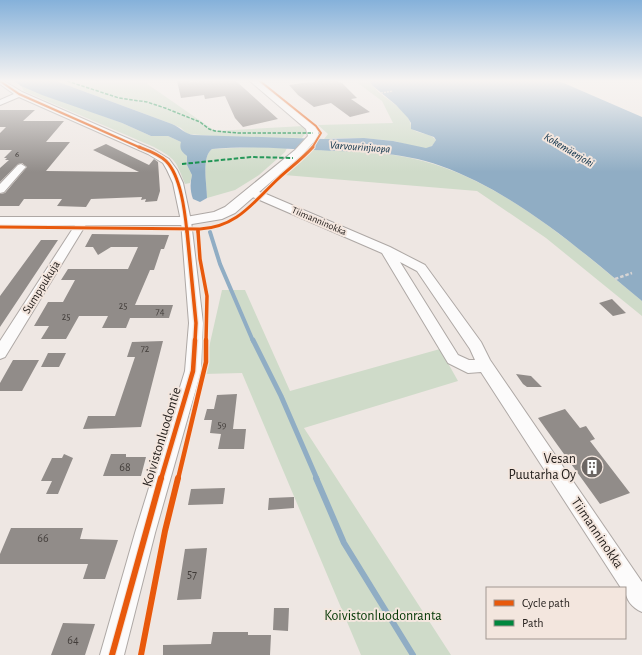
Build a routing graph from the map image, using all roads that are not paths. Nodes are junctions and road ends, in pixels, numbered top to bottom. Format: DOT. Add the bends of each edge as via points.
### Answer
graph roads {
  1 [pos="59,112"];
  2 [pos="291,112"];
  3 [pos="21,167"];
  4 [pos="0,190"];
  5 [pos="252,193"];
  6 [pos="0,221"];
  7 [pos="83,221"];
  8 [pos="186,221"];
  9 [pos="386,250"];
  10 [pos="0,353"];
  11 [pos="484,365"];
  12 [pos="642,601"];
  13 [pos="112,655"];
  1 -- 8 [label="street, Koivistonluodontie" via="166,161 178,183"];
  2 -- 5 [label="street" via="313,130 313,137"];
  3 -- 4 [label="street"];
  5 -- 8 [label="street" via="230,210 217,216"];
  5 -- 9 [label="street, Tiimanninokka"];
  6 -- 7 [label="street"];
  7 -- 8 [label="street"];
  7 -- 10 [label="street, Sumppukuja"];
  8 -- 13 [label="street, Koivistonluodontie" via="196,323 193,371"];
  9 -- 11 [label="street, Tiimanninokka" via="421,268 476,346"];
  9 -- 11 [label="street" via="453,359 468,367"];
  11 -- 12 [label="street, Tiimanninokka"];
}
